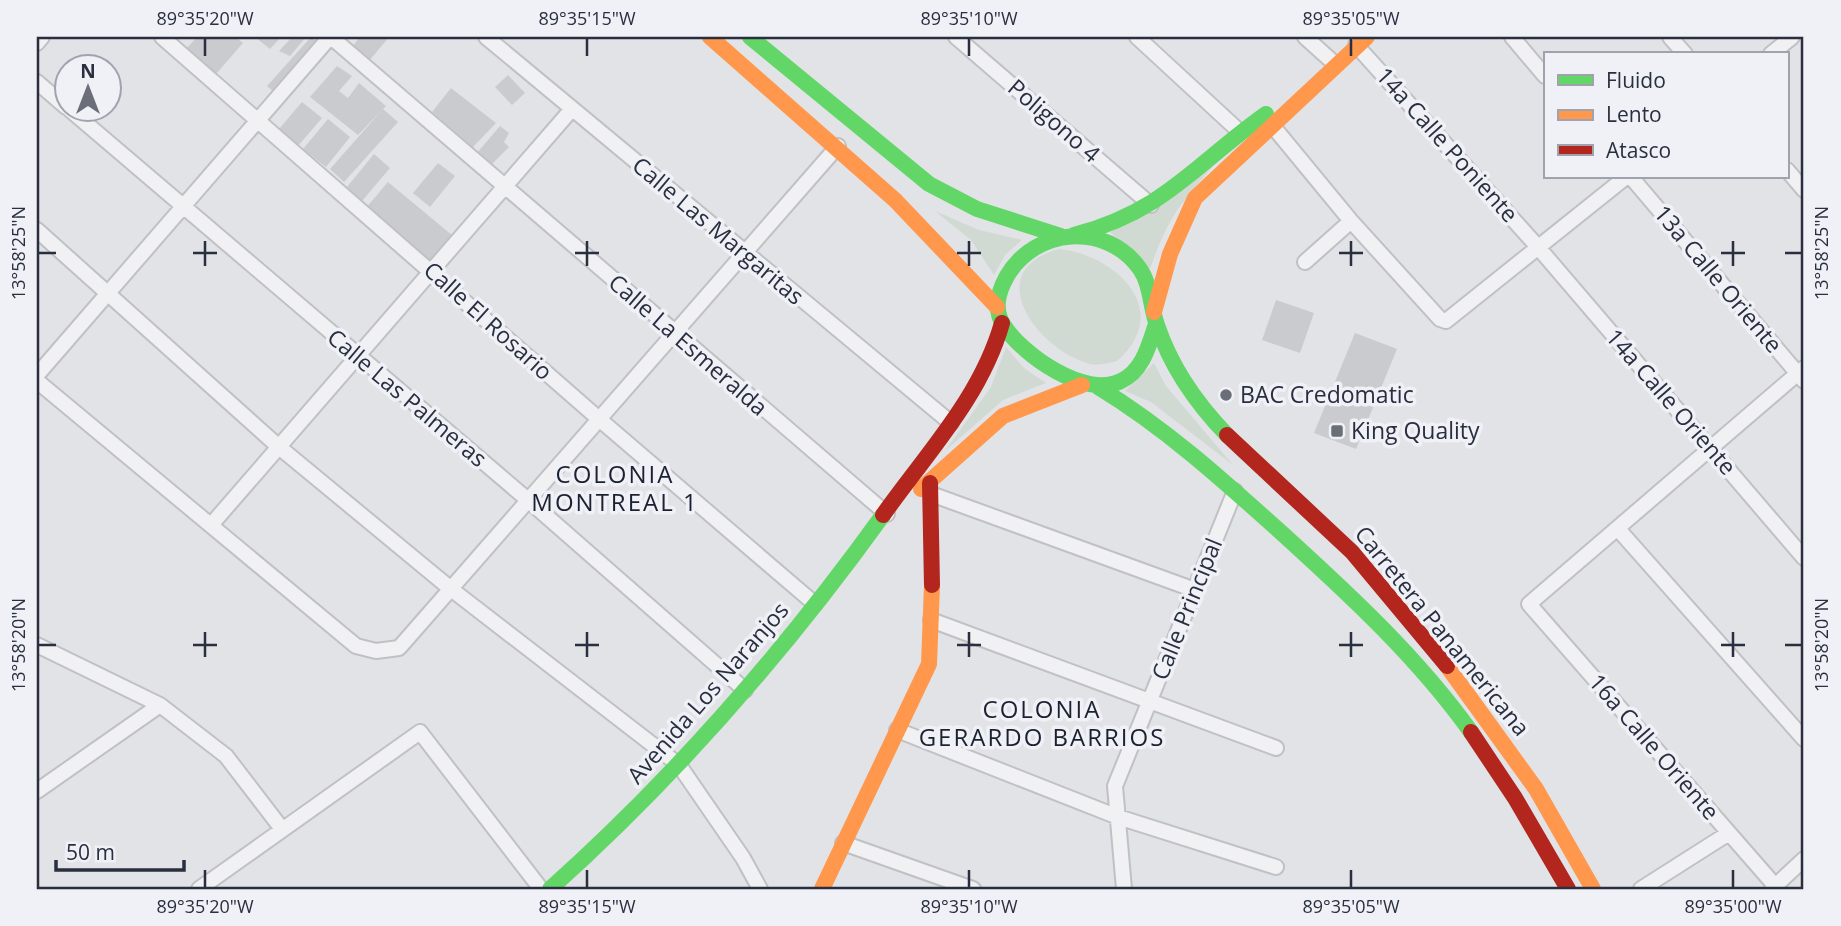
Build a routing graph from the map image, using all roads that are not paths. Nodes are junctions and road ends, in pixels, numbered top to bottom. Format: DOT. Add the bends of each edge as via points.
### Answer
graph roads {
  1 [pos="42,37"];
  2 [pos="162,37"];
  3 [pos="331,37"];
  4 [pos="486,37"];
  5 [pos="710,37"];
  6 [pos="750,37"];
  7 [pos="956,37"];
  8 [pos="1137,37"];
  9 [pos="1305,37"];
  10 [pos="1512,37"];
  11 [pos="1670,37"];
  12 [pos="1792,37"];
  13 [pos="1362,41"];
  14 [pos="37,43"];
  15 [pos="1683,52"];
  16 [pos="1773,52"];
  17 [pos="1335,64"];
  18 [pos="1544,75"];
  19 [pos="1321,77"];
  20 [pos="37,82"];
  21 [pos="52,95"];
  22 [pos="572,109"];
  23 [pos="258,120"];
  24 [pos="83,122"];
  25 [pos="1271,124"];
  26 [pos="1240,132"];
  27 [pos="838,146"];
  28 [pos="1788,171"];
  29 [pos="1627,178"];
  30 [pos="1629,178"];
  31 [pos="506,186"];
  32 [pos="1804,190"];
  33 [pos="1152,205"];
  34 [pos="182,207"];
  35 [pos="1351,221"];
  36 [pos="37,230"];
  37 [pos="1067,235"];
  38 [pos="1537,246"];
  39 [pos="743,253"];
  40 [pos="1305,262"];
  41 [pos="432,271"];
  42 [pos="108,293"];
  43 [pos="999,315"];
  44 [pos="1155,318"];
  45 [pos="673,333"];
  46 [pos="357,357"];
  47 [pos="1802,374"];
  48 [pos="37,375"];
  49 [pos="37,381"];
  50 [pos="1090,386"];
  51 [pos="598,419"];
  52 [pos="951,423"];
  53 [pos="279,447"];
  54 [pos="1711,449"];
  55 [pos="930,489"];
  56 [pos="1234,491"];
  57 [pos="528,500"];
  58 [pos="887,514"];
  59 [pos="211,526"];
  60 [pos="1618,529"];
  61 [pos="1804,558"];
  62 [pos="451,589"];
  63 [pos="1195,590"];
  64 [pos="815,604"];
  65 [pos="931,620"];
  66 [pos="37,645"];
  67 [pos="745,690"];
  68 [pos="1150,699"];
  69 [pos="160,705"];
  70 [pos="897,730"];
  71 [pos="1804,739"];
  72 [pos="1276,748"];
  73 [pos="679,765"];
  74 [pos="37,791"];
  75 [pos="1118,817"];
  76 [pos="282,829"];
  77 [pos="1729,833"];
  78 [pos="843,843"];
  79 [pos="1804,859"];
  80 [pos="1276,867"];
  81 [pos="1775,888"];
  82 [pos="199,889"];
  83 [pos="541,889"];
  84 [pos="550,889"];
  85 [pos="760,889"];
  86 [pos="822,889"];
  87 [pos="973,889"];
  88 [pos="1125,889"];
  89 [pos="1568,889"];
  90 [pos="1592,889"];
  91 [pos="1641,889"];
  1 -- 14 [label="street"];
  2 -- 23 [label="street, Calle El Rosario"];
  3 -- 23 [label="street"];
  3 -- 31 [label="street, Calle La Esmeralda"];
  4 -- 22 [label="street, Calle Las Margaritas"];
  5 -- 27 [label="main road"];
  6 -- 37 [label="main road" via="929,184 977,209"];
  7 -- 33 [label="street, Poligono 4"];
  8 -- 26 [label="street"];
  9 -- 17 [label="street"];
  10 -- 18 [label="street"];
  11 -- 15 [label="street"];
  12 -- 16 [label="street"];
  13 -- 17 [label="main road"];
  13 -- 38 [label="street, 14a Calle Poniente"];
  17 -- 19 [label="main road"];
  19 -- 25 [label="main road"];
  19 -- 26 [label="main road"];
  20 -- 21 [label="street, Calle Las Palmeras"];
  22 -- 31 [label="street"];
  22 -- 39 [label="street, Calle Las Margaritas"];
  23 -- 34 [label="street"];
  23 -- 41 [label="street, Calle El Rosario"];
  24 -- 34 [label="street, Calle Las Palmeras"];
  25 -- 35 [label="street"];
  25 -- 44 [label="main road" via="1195,198 1170,254"];
  26 -- 33 [label="main road"];
  27 -- 39 [label="street"];
  27 -- 43 [label="main road" via="927,228"];
  28 -- 32 [label="street"];
  29 -- 38 [label="street"];
  30 -- 47 [label="street, 13a Calle Oriente"];
  31 -- 41 [label="street"];
  31 -- 45 [label="street, Calle La Esmeralda"];
  33 -- 37 [label="main road" via="1123,220"];
  34 -- 42 [label="street"];
  34 -- 46 [label="street, Calle Las Palmeras"];
  35 -- 38 [label="street" via="1440,319 1450,319"];
  35 -- 40 [label="street"];
  36 -- 42 [label="street"];
  37 -- 43 [label="main road" via="1030,246 1018,257 1002,286"];
  37 -- 44 [label="main road" via="1109,243 1124,253 1146,280"];
  38 -- 54 [label="street, 14a Calle Oriente"];
  39 -- 45 [label="street"];
  39 -- 52 [label="street, Calle Las Margaritas"];
  41 -- 46 [label="street"];
  41 -- 51 [label="street, Calle El Rosario"];
  42 -- 48 [label="street"];
  42 -- 53 [label="street"];
  43 -- 50 [label="main road" via="1045,364"];
  43 -- 52 [label="main road, Avenida Los Naranjos" via="988,370"];
  44 -- 50 [label="main road" via="1148,350 1129,375"];
  44 -- 90 [label="main road, Carretera Panamericana" via="1169,355 1205,412 1327,526 1404,612 1480,709 1515,758"];
  45 -- 51 [label="street"];
  45 -- 58 [label="street, Calle La Esmeralda"];
  46 -- 53 [label="street"];
  46 -- 57 [label="street, Calle Las Palmeras"];
  47 -- 54 [label="street"];
  49 -- 59 [label="street"];
  50 -- 55 [label="main road, Avenida Los Naranjos" via="1032,402 1003,416"];
  50 -- 56 [label="main road, Carretera Panamericana" via="1180,440"];
  51 -- 57 [label="street"];
  51 -- 64 [label="street, Calle El Rosario"];
  52 -- 58 [label="main road, Avenida Los Naranjos"];
  53 -- 59 [label="street"];
  53 -- 62 [label="street"];
  54 -- 60 [label="street"];
  54 -- 61 [label="street, 14a Calle Oriente"];
  55 -- 58 [label="main road, Avenida Los Naranjos"];
  55 -- 63 [label="street"];
  55 -- 65 [label="main road"];
  56 -- 63 [label="street, Calle Principal"];
  56 -- 89 [label="main road, Carretera Panamericana" via="1413,659 1466,724 1526,813"];
  57 -- 62 [label="street"];
  57 -- 67 [label="street, Calle Las Palmeras"];
  58 -- 64 [label="main road, Avenida Los Naranjos"];
  59 -- 62 [label="street" via="356,646 376,651 399,648"];
  60 -- 71 [label="street"];
  60 -- 77 [label="street, 16a Calle Oriente" via="1529,604"];
  62 -- 73 [label="street"];
  63 -- 68 [label="street, Calle Principal"];
  64 -- 67 [label="main road, Avenida Los Naranjos"];
  65 -- 68 [label="street"];
  65 -- 70 [label="main road" via="929,664"];
  66 -- 69 [label="street"];
  67 -- 73 [label="main road, Avenida Los Naranjos"];
  68 -- 72 [label="street"];
  68 -- 75 [label="street, Calle Principal" via="1115,786"];
  69 -- 74 [label="street"];
  69 -- 76 [label="street" via="226,756"];
  70 -- 75 [label="street"];
  70 -- 78 [label="main road"];
  73 -- 84 [label="main road, Avenida Los Naranjos" via="612,835"];
  73 -- 85 [label="street"];
  75 -- 80 [label="street"];
  75 -- 88 [label="street, Calle Principal"];
  76 -- 82 [label="street"];
  76 -- 83 [label="street" via="420,732"];
  77 -- 81 [label="street, 16a Calle Oriente"];
  77 -- 91 [label="street"];
  78 -- 86 [label="main road"];
  78 -- 87 [label="street"];
  79 -- 81 [label="street"];
}
